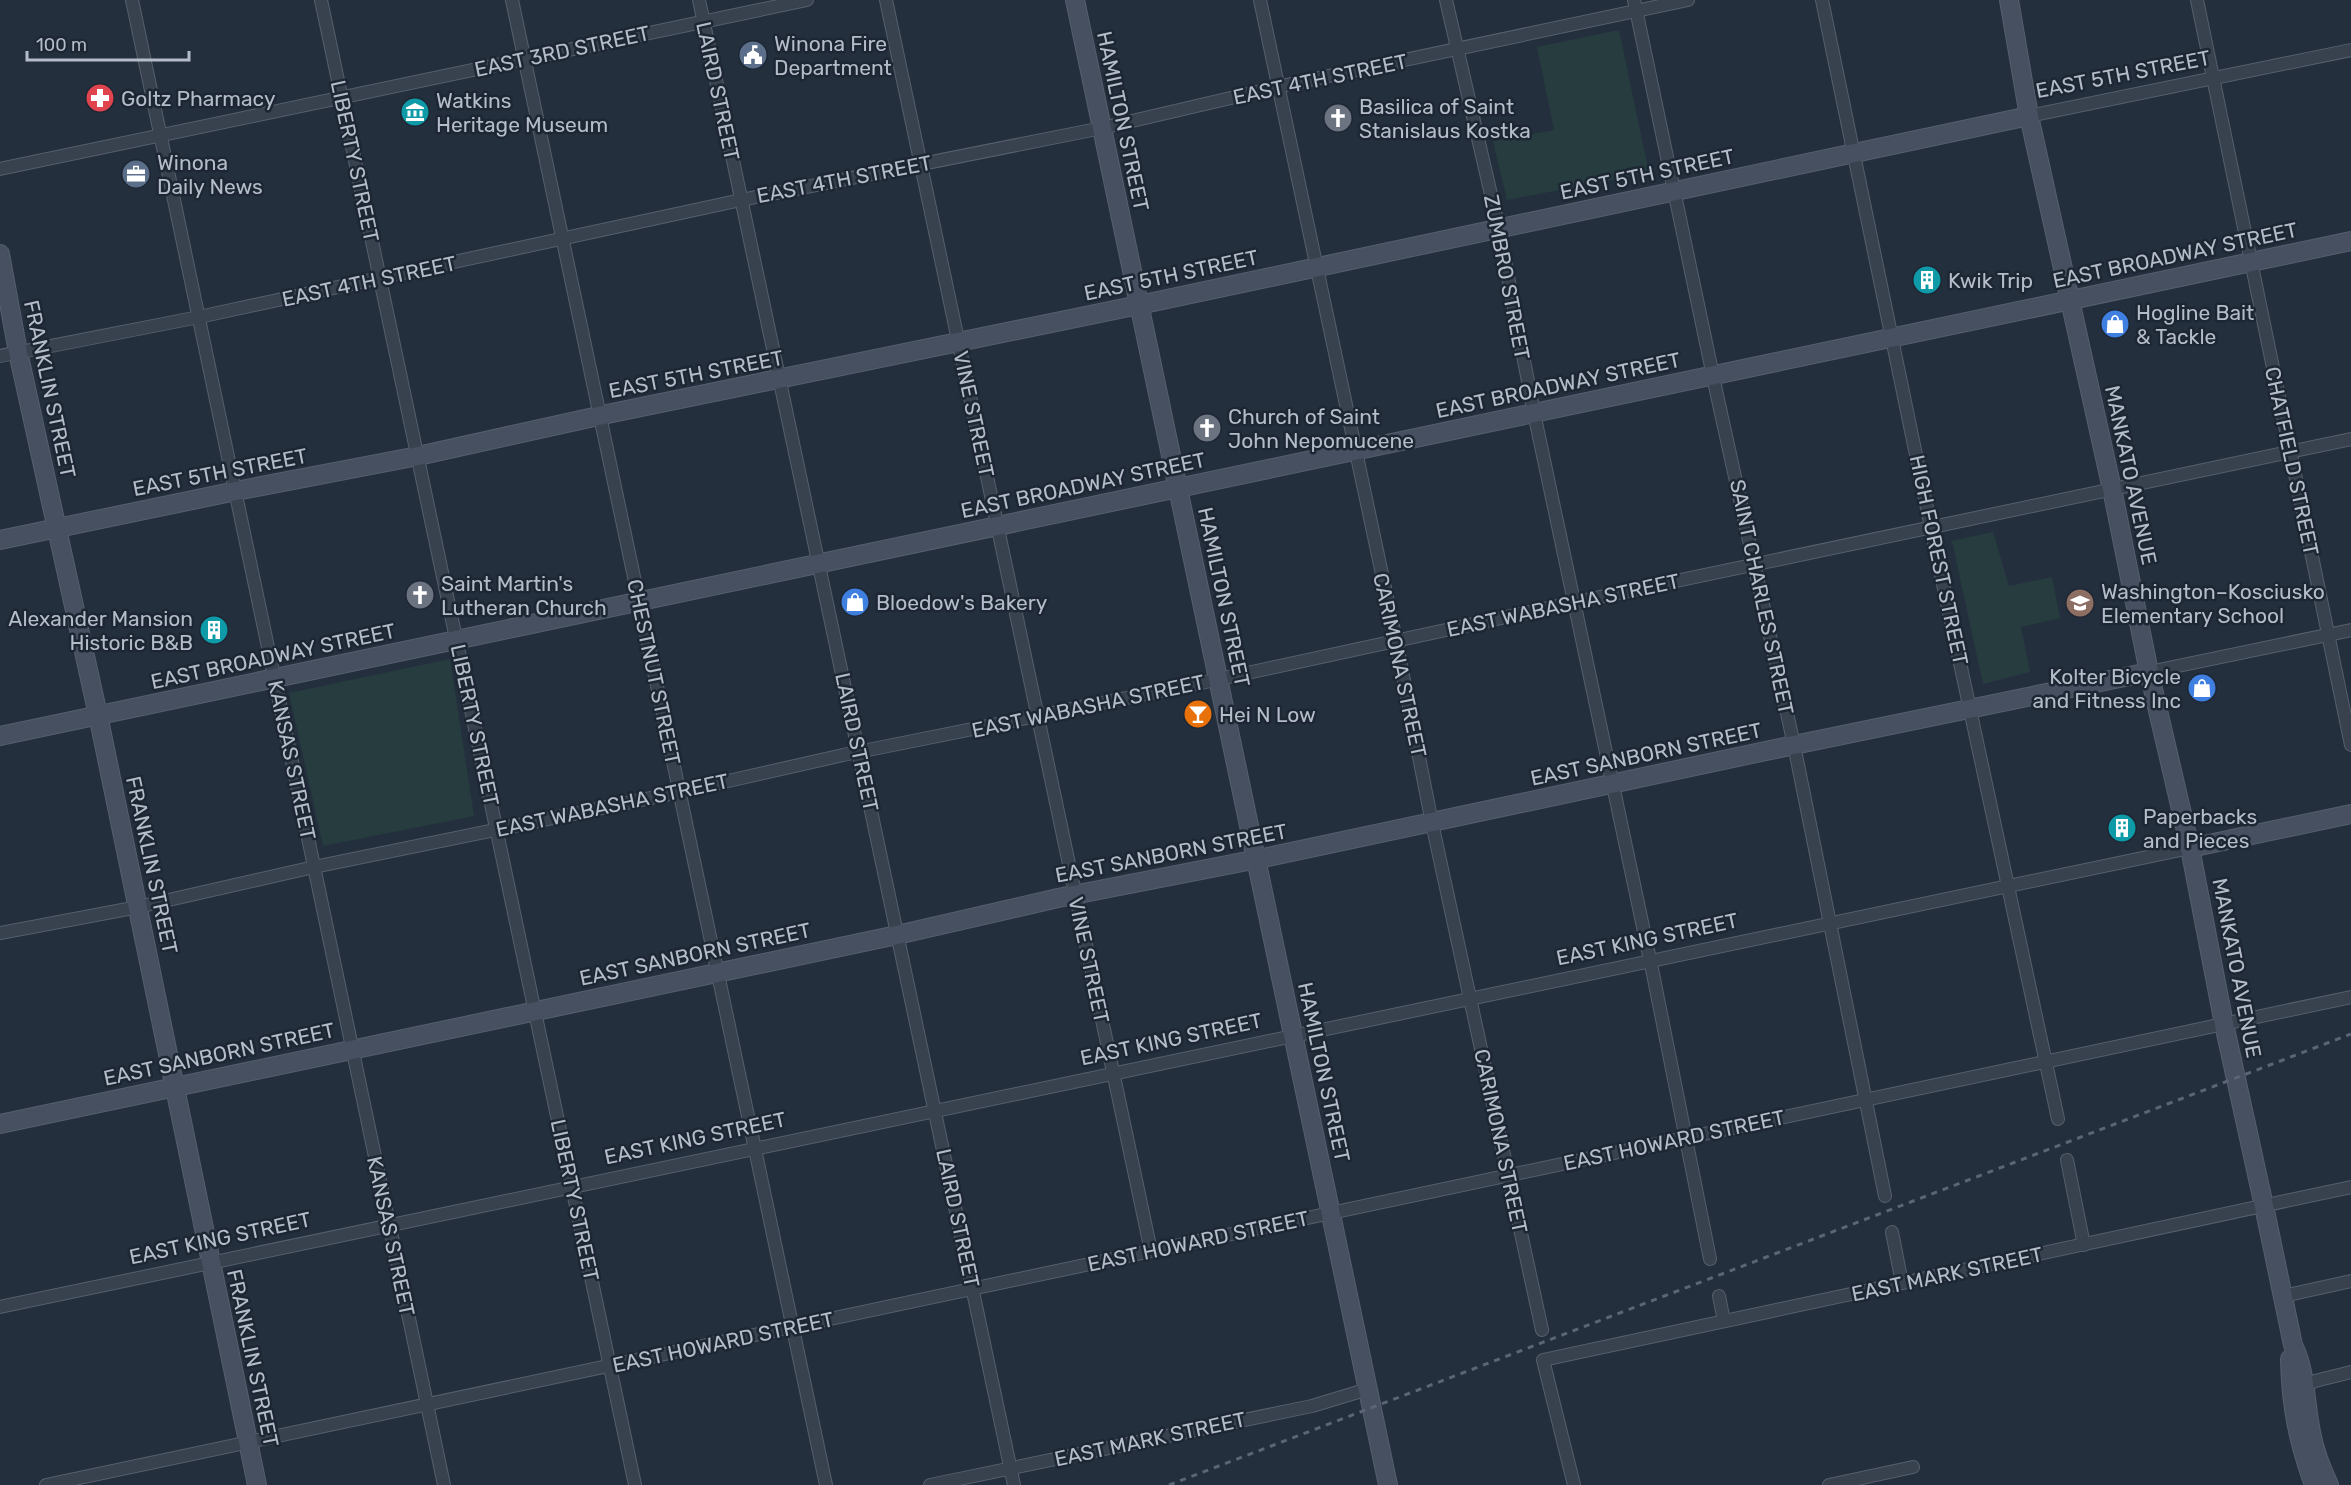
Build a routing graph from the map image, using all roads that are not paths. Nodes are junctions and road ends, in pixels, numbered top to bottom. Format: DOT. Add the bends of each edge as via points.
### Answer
graph roads {
  1 [pos="132,0"];
  2 [pos="321,0"];
  3 [pos="512,0"];
  4 [pos="699,0"];
  5 [pos="807,0"];
  6 [pos="886,0"];
  7 [pos="1075,0"];
  8 [pos="1260,0"];
  9 [pos="1446,0"];
  10 [pos="1688,0"];
  11 [pos="1822,0"];
  12 [pos="2009,0"];
  13 [pos="2197,0"];
  14 [pos="1635,6"];
  15 [pos="703,22"];
  16 [pos="1457,49"];
  17 [pos="2351,50"];
  18 [pos="525,59"];
  19 [pos="2213,80"];
  20 [pos="1279,88"];
  21 [pos="342,98"];
  22 [pos="2029,116"];
  23 [pos="1102,128"];
  24 [pos="161,135"];
  25 [pos="1854,152"];
  26 [pos="921,164"];
  27 [pos="0,169"];
  28 [pos="1675,192"];
  29 [pos="741,200"];
  30 [pos="1498,229"];
  31 [pos="563,240"];
  32 [pos="2351,241"];
  33 [pos="0,254"];
  34 [pos="2251,262"];
  35 [pos="1318,267"];
  36 [pos="380,278"];
  37 [pos="2070,300"];
  38 [pos="1139,305"];
  39 [pos="199,317"];
  40 [pos="1892,338"];
  41 [pos="958,342"];
  42 [pos="18,352"];
  43 [pos="0,356"];
  44 [pos="1713,375"];
  45 [pos="780,380"];
  46 [pos="1534,413"];
  47 [pos="600,416"];
  48 [pos="2351,439"];
  49 [pos="1354,451"];
  50 [pos="2291,451"];
  51 [pos="418,456"];
  52 [pos="1178,488"];
  53 [pos="2112,489"];
  54 [pos="236,491"];
  55 [pos="998,526"];
  56 [pos="1931,526"];
  57 [pos="56,528"];
  58 [pos="0,540"];
  59 [pos="819,564"];
  60 [pos="1755,564"];
  61 [pos="639,602"];
  62 [pos="1574,602"];
  63 [pos="2351,630"];
  64 [pos="2327,635"];
  65 [pos="457,640"];
  66 [pos="1396,640"];
  67 [pos="2149,672"];
  68 [pos="274,678"];
  69 [pos="1218,679"];
  70 [pos="1970,708"];
  71 [pos="98,716"];
  72 [pos="1038,717"];
  73 [pos="0,736"];
  74 [pos="1794,745"];
  75 [pos="2351,745"];
  76 [pos="859,752"];
  77 [pos="1613,785"];
  78 [pos="680,792"];
  79 [pos="2351,814"];
  80 [pos="1432,823"];
  81 [pos="497,830"];
  82 [pos="2190,848"];
  83 [pos="1256,860"];
  84 [pos="314,867"];
  85 [pos="2009,886"];
  86 [pos="1076,894"];
  87 [pos="138,907"];
  88 [pos="1831,923"];
  89 [pos="0,933"];
  90 [pos="897,935"];
  91 [pos="1650,961"];
  92 [pos="717,972"];
  93 [pos="2351,997"];
  94 [pos="1470,999"];
  95 [pos="535,1012"];
  96 [pos="2224,1024"];
  97 [pos="1294,1036"];
  98 [pos="352,1048"];
  99 [pos="2046,1062"];
  100 [pos="1114,1074"];
  101 [pos="174,1088"];
  102 [pos="1867,1100"];
  103 [pos="935,1111"];
  104 [pos="2058,1119"];
  105 [pos="0,1124"];
  106 [pos="1687,1138"];
  107 [pos="755,1149"];
  108 [pos="2067,1160"];
  109 [pos="1507,1176"];
  110 [pos="572,1187"];
  111 [pos="2351,1187"];
  112 [pos="1886,1196"];
  113 [pos="2264,1206"];
  114 [pos="1331,1213"];
  115 [pos="389,1225"];
  116 [pos="1892,1232"];
  117 [pos="2084,1245"];
  118 [pos="1151,1251"];
  119 [pos="1710,1259"];
  120 [pos="210,1263"];
  121 [pos="2351,1281"];
  122 [pos="1902,1283"];
  123 [pos="973,1289"];
  124 [pos="1719,1296"];
  125 [pos="2283,1296"];
  126 [pos="0,1307"];
  127 [pos="1724,1321"];
  128 [pos="792,1327"];
  129 [pos="1542,1330"];
  130 [pos="2293,1345"];
  131 [pos="610,1366"];
  132 [pos="2351,1372"];
  133 [pos="2303,1387"];
  134 [pos="1368,1389"];
  135 [pos="427,1404"];
  136 [pos="247,1442"];
  137 [pos="1913,1467"];
  138 [pos="1011,1468"];
  139 [pos="46,1485"];
  140 [pos="257,1485"];
  141 [pos="444,1485"];
  142 [pos="635,1485"];
  143 [pos="826,1485"];
  144 [pos="930,1485"];
  145 [pos="1014,1485"];
  146 [pos="1388,1485"];
  147 [pos="1574,1485"];
  148 [pos="1828,1485"];
  149 [pos="2314,1485"];
  150 [pos="2329,1485"];
  1 -- 24 [label="street, KANSAS STREET"];
  2 -- 21 [label="street, LIBERTY STREET"];
  3 -- 18 [label="street, CHESTNUT STREET"];
  4 -- 15 [label="street, LAIRD STREET"];
  5 -- 15 [label="street, EAST 3RD STREET"];
  6 -- 26 [label="street, VINE STREET"];
  7 -- 23 [label="street, HAMILTON STREET"];
  8 -- 20 [label="street, CARIMONA STREET"];
  9 -- 16 [label="street, ZUMBRO STREET"];
  10 -- 14 [label="street, EAST 4TH STREET"];
  11 -- 25 [label="street, HIGH FOREST STREET"];
  12 -- 22 [label="street, MANKATO AVENUE"];
  13 -- 19 [label="street, CHATFIELD STREET"];
  14 -- 16 [label="street, EAST 4TH STREET"];
  14 -- 28 [label="street, SAINT CHARLES STREET"];
  15 -- 18 [label="street, EAST 3RD STREET"];
  15 -- 29 [label="street, LAIRD STREET"];
  16 -- 20 [label="street, EAST 4TH STREET"];
  16 -- 30 [label="street, ZUMBRO STREET"];
  17 -- 19 [label="street, EAST 5TH STREET"];
  18 -- 21 [label="street, EAST 3RD STREET"];
  18 -- 31 [label="street, CHESTNUT STREET"];
  19 -- 22 [label="street, EAST 5TH STREET"];
  19 -- 34 [label="street, CHATFIELD STREET"];
  20 -- 23 [label="street, EAST 4TH STREET"];
  20 -- 35 [label="street, CARIMONA STREET"];
  21 -- 24 [label="street, EAST 3RD STREET"];
  21 -- 36 [label="street, LIBERTY STREET"];
  22 -- 25 [label="street, EAST 5TH STREET"];
  22 -- 37 [label="street, MANKATO AVENUE"];
  23 -- 26 [label="street, EAST 4TH STREET"];
  23 -- 38 [label="street, HAMILTON STREET"];
  24 -- 27 [label="street, EAST 3RD STREET"];
  24 -- 39 [label="street, KANSAS STREET"];
  25 -- 28 [label="street, EAST 5TH STREET"];
  25 -- 40 [label="street, HIGH FOREST STREET"];
  26 -- 29 [label="street, EAST 4TH STREET"];
  26 -- 41 [label="street, VINE STREET"];
  28 -- 30 [label="street, EAST 5TH STREET"];
  28 -- 44 [label="street, SAINT CHARLES STREET"];
  29 -- 31 [label="street, EAST 4TH STREET"];
  29 -- 45 [label="street, LAIRD STREET"];
  30 -- 35 [label="street, EAST 5TH STREET"];
  30 -- 46 [label="street, ZUMBRO STREET"];
  31 -- 36 [label="street, EAST 4TH STREET"];
  31 -- 47 [label="street, CHESTNUT STREET"];
  32 -- 34 [label="street, EAST BROADWAY STREET"];
  33 -- 42 [label="street, FRANKLIN STREET"];
  34 -- 37 [label="street, EAST BROADWAY STREET"];
  34 -- 50 [label="street, CHATFIELD STREET"];
  35 -- 38 [label="street, EAST 5TH STREET"];
  35 -- 49 [label="street, CARIMONA STREET"];
  36 -- 39 [label="street, EAST 4TH STREET"];
  36 -- 51 [label="street, LIBERTY STREET"];
  37 -- 40 [label="street, EAST BROADWAY STREET"];
  37 -- 53 [label="street, MANKATO AVENUE"];
  38 -- 41 [label="street, EAST 5TH STREET"];
  38 -- 52 [label="street, HAMILTON STREET"];
  39 -- 42 [label="street, EAST 4TH STREET"];
  39 -- 54 [label="street, KANSAS STREET"];
  40 -- 44 [label="street, EAST BROADWAY STREET"];
  40 -- 56 [label="street, HIGH FOREST STREET"];
  41 -- 45 [label="street, EAST 5TH STREET"];
  41 -- 55 [label="street, VINE STREET"];
  42 -- 43 [label="street, EAST 4TH STREET"];
  42 -- 57 [label="street, FRANKLIN STREET"];
  44 -- 46 [label="street, EAST BROADWAY STREET"];
  44 -- 60 [label="street, SAINT CHARLES STREET"];
  45 -- 47 [label="street, EAST 5TH STREET"];
  45 -- 59 [label="street, LAIRD STREET"];
  46 -- 49 [label="street, EAST BROADWAY STREET"];
  46 -- 62 [label="street, ZUMBRO STREET"];
  47 -- 51 [label="street, EAST 5TH STREET"];
  47 -- 61 [label="street, CHESTNUT STREET"];
  48 -- 50 [label="street, EAST WABASHA STREET"];
  49 -- 52 [label="street, EAST BROADWAY STREET"];
  49 -- 66 [label="street, CARIMONA STREET"];
  50 -- 53 [label="street, EAST WABASHA STREET"];
  50 -- 64 [label="street, CHATFIELD STREET"];
  51 -- 54 [label="street, EAST 5TH STREET"];
  51 -- 65 [label="street, LIBERTY STREET"];
  52 -- 55 [label="street, EAST BROADWAY STREET"];
  52 -- 69 [label="street, HAMILTON STREET"];
  53 -- 56 [label="street, EAST WABASHA STREET"];
  53 -- 67 [label="street, MANKATO AVENUE"];
  54 -- 57 [label="street, EAST 5TH STREET"];
  54 -- 68 [label="street, KANSAS STREET"];
  55 -- 59 [label="street, EAST BROADWAY STREET"];
  55 -- 72 [label="street, VINE STREET"];
  56 -- 60 [label="street, EAST WABASHA STREET"];
  56 -- 70 [label="street, HIGH FOREST STREET"];
  57 -- 58 [label="street, EAST 5TH STREET"];
  57 -- 71 [label="street, FRANKLIN STREET"];
  59 -- 61 [label="street, EAST BROADWAY STREET"];
  59 -- 76 [label="street, LAIRD STREET"];
  60 -- 62 [label="street, EAST WABASHA STREET"];
  60 -- 74 [label="street, SAINT CHARLES STREET"];
  61 -- 65 [label="street, EAST BROADWAY STREET"];
  61 -- 78 [label="street, CHESTNUT STREET"];
  62 -- 66 [label="street, EAST WABASHA STREET"];
  62 -- 77 [label="street, ZUMBRO STREET"];
  63 -- 64 [label="street, EAST SANBORN STREET"];
  64 -- 67 [label="street, EAST SANBORN STREET"];
  64 -- 75 [label="street, CHATFIELD STREET"];
  65 -- 68 [label="street, EAST BROADWAY STREET"];
  65 -- 81 [label="street, LIBERTY STREET"];
  66 -- 69 [label="street, EAST WABASHA STREET"];
  66 -- 80 [label="street, CARIMONA STREET"];
  67 -- 70 [label="street, EAST SANBORN STREET"];
  67 -- 82 [label="street, MANKATO AVENUE"];
  68 -- 71 [label="street, EAST BROADWAY STREET"];
  68 -- 84 [label="street, KANSAS STREET"];
  69 -- 72 [label="street, EAST WABASHA STREET"];
  69 -- 83 [label="street, HAMILTON STREET"];
  70 -- 74 [label="street, EAST SANBORN STREET"];
  70 -- 85 [label="street, HIGH FOREST STREET"];
  71 -- 73 [label="street, EAST BROADWAY STREET"];
  71 -- 87 [label="street, FRANKLIN STREET"];
  72 -- 76 [label="street, EAST WABASHA STREET"];
  72 -- 86 [label="street, VINE STREET"];
  74 -- 77 [label="street, EAST SANBORN STREET"];
  74 -- 88 [label="street, SAINT CHARLES STREET"];
  76 -- 78 [label="street, EAST WABASHA STREET"];
  76 -- 90 [label="street, LAIRD STREET"];
  77 -- 80 [label="street, EAST SANBORN STREET"];
  77 -- 91 [label="street, ZUMBRO STREET"];
  78 -- 81 [label="street, EAST WABASHA STREET"];
  78 -- 92 [label="street, CHESTNUT STREET"];
  79 -- 82 [label="street, EAST KING STREET"];
  80 -- 83 [label="street, EAST SANBORN STREET"];
  80 -- 94 [label="street, CARIMONA STREET"];
  81 -- 84 [label="street, EAST WABASHA STREET"];
  81 -- 95 [label="street, LIBERTY STREET"];
  82 -- 85 [label="street, EAST KING STREET"];
  82 -- 96 [label="street, MANKATO AVENUE"];
  83 -- 86 [label="street, EAST SANBORN STREET"];
  83 -- 97 [label="street, HAMILTON STREET"];
  84 -- 87 [label="street, EAST WABASHA STREET"];
  84 -- 98 [label="street, KANSAS STREET"];
  85 -- 88 [label="street, EAST KING STREET"];
  85 -- 99 [label="street, HIGH FOREST STREET"];
  86 -- 90 [label="street, EAST SANBORN STREET"];
  86 -- 100 [label="street, VINE STREET"];
  87 -- 89 [label="street, EAST WABASHA STREET"];
  87 -- 101 [label="street, FRANKLIN STREET"];
  88 -- 91 [label="street, EAST KING STREET"];
  88 -- 102 [label="street, SAINT CHARLES STREET"];
  90 -- 92 [label="street, EAST SANBORN STREET"];
  90 -- 103 [label="street, LAIRD STREET"];
  91 -- 94 [label="street, EAST KING STREET"];
  91 -- 106 [label="street, ZUMBRO STREET"];
  92 -- 95 [label="street, EAST SANBORN STREET"];
  92 -- 107 [label="street, CHESTNUT STREET"];
  93 -- 96 [label="street, EAST HOWARD STREET"];
  94 -- 97 [label="street, EAST KING STREET"];
  94 -- 109 [label="street, CARIMONA STREET"];
  95 -- 98 [label="street, EAST SANBORN STREET"];
  95 -- 110 [label="street, LIBERTY STREET"];
  96 -- 99 [label="street, EAST HOWARD STREET"];
  96 -- 113 [label="street, MANKATO AVENUE"];
  97 -- 100 [label="street, EAST KING STREET"];
  97 -- 114 [label="street, HAMILTON STREET"];
  98 -- 101 [label="street, EAST SANBORN STREET"];
  98 -- 115 [label="street, KANSAS STREET"];
  99 -- 102 [label="street, EAST HOWARD STREET"];
  99 -- 104 [label="street, HIGH FOREST STREET"];
  100 -- 103 [label="street, EAST KING STREET"];
  100 -- 118 [label="street, VINE STREET"];
  101 -- 105 [label="street, EAST SANBORN STREET"];
  101 -- 120 [label="street, FRANKLIN STREET"];
  102 -- 106 [label="street, EAST HOWARD STREET"];
  102 -- 112 [label="street, SAINT CHARLES STREET"];
  103 -- 107 [label="street, EAST KING STREET"];
  103 -- 123 [label="street, LAIRD STREET"];
  106 -- 109 [label="street, EAST HOWARD STREET"];
  106 -- 119 [label="street, ZUMBRO STREET"];
  107 -- 110 [label="street, EAST KING STREET"];
  107 -- 128 [label="street, CHESTNUT STREET"];
  108 -- 117 [label="street"];
  109 -- 114 [label="street, EAST HOWARD STREET"];
  109 -- 129 [label="street, CARIMONA STREET"];
  110 -- 115 [label="street, EAST KING STREET"];
  110 -- 131 [label="street, LIBERTY STREET"];
  111 -- 113 [label="street, EAST MARK STREET"];
  113 -- 117 [label="street, EAST MARK STREET"];
  113 -- 125 [label="street, MANKATO AVENUE"];
  114 -- 118 [label="street, EAST HOWARD STREET"];
  114 -- 134 [label="street, HAMILTON STREET"];
  115 -- 120 [label="street, EAST KING STREET"];
  115 -- 135 [label="street, KANSAS STREET"];
  116 -- 122 [label="street"];
  117 -- 122 [label="street, EAST MARK STREET"];
  118 -- 123 [label="street, EAST HOWARD STREET"];
  120 -- 126 [label="street, EAST KING STREET"];
  120 -- 136 [label="street, FRANKLIN STREET"];
  121 -- 125 [label="street"];
  122 -- 127 [label="street, EAST MARK STREET"];
  123 -- 128 [label="street, EAST HOWARD STREET"];
  123 -- 138 [label="street, LAIRD STREET"];
  124 -- 127 [label="street"];
  125 -- 130 [label="street, MANKATO AVENUE"];
  127 -- 147 [label="street, EAST MARK STREET" via="1543,1360"];
  128 -- 131 [label="street, EAST HOWARD STREET"];
  128 -- 143 [label="street, CHESTNUT STREET"];
  130 -- 133 [label="street, MANKATO AVENUE" via="2299,1357"];
  130 -- 149 [label="street, MANKATO AVENUE" via="2289,1357 2290,1396"];
  131 -- 135 [label="street, EAST HOWARD STREET"];
  131 -- 142 [label="street, LIBERTY STREET"];
  132 -- 133 [label="street" via="2315,1380"];
  133 -- 150 [label="street, MANKATO AVENUE" via="2315,1449"];
  134 -- 138 [label="street, EAST MARK STREET" via="1312,1406"];
  134 -- 146 [label="street, HAMILTON STREET"];
  135 -- 136 [label="street, EAST HOWARD STREET"];
  135 -- 141 [label="street, KANSAS STREET"];
  136 -- 139 [label="street, EAST HOWARD STREET"];
  136 -- 140 [label="street, FRANKLIN STREET"];
  137 -- 148 [label="street"];
  138 -- 144 [label="street, EAST MARK STREET"];
  138 -- 145 [label="street, LAIRD STREET"];
}
